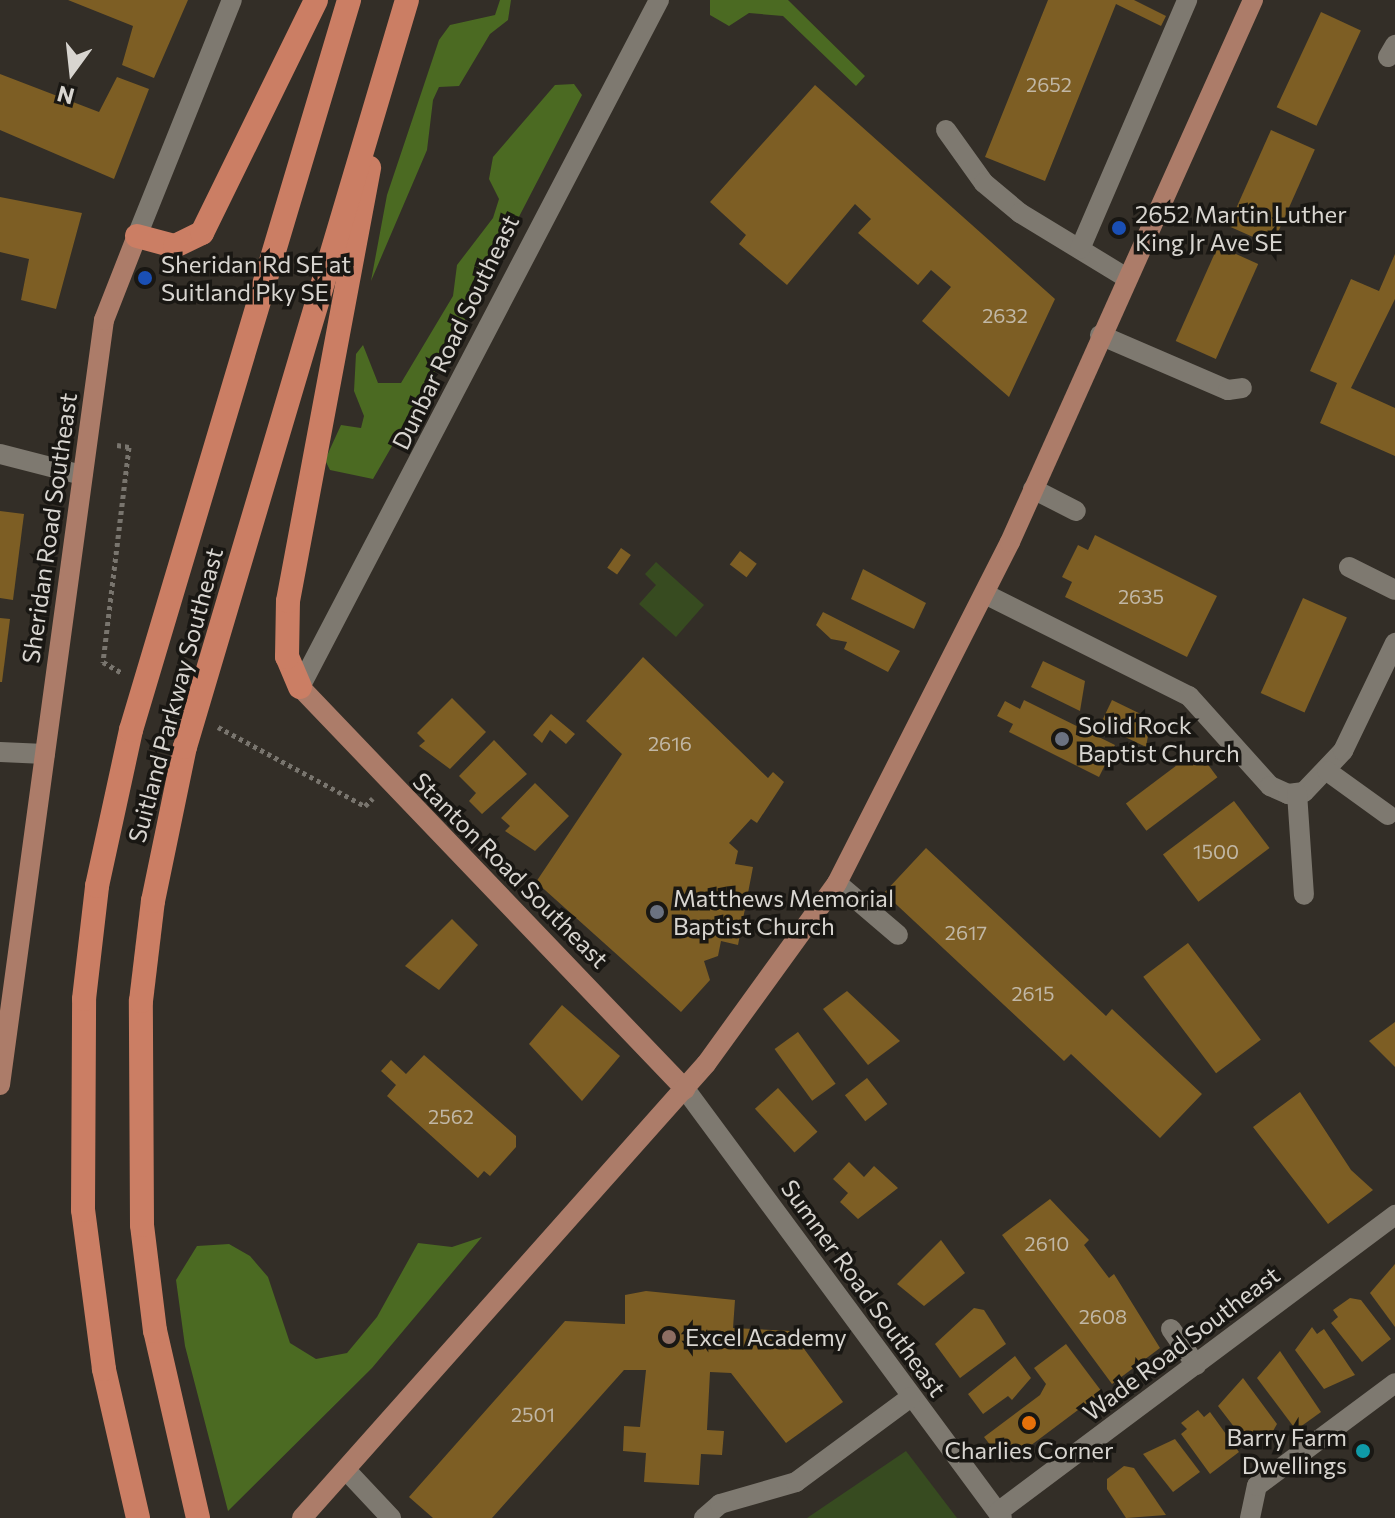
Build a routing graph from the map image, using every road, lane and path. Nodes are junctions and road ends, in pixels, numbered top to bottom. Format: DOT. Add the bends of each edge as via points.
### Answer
graph roads {
  1 [pos="232,0"];
  2 [pos="316,0"];
  3 [pos="349,0"];
  4 [pos="407,0"];
  5 [pos="659,0"];
  6 [pos="1187,0"];
  7 [pos="1253,0"];
  8 [pos="381,90"];
  9 [pos="946,130"];
  10 [pos="137,236"];
  11 [pos="1080,249"];
  12 [pos="1127,278"];
  13 [pos="1100,335"];
  14 [pos="1242,388"];
  15 [pos="117,445"];
  16 [pos="0,454"];
  17 [pos="82,475"];
  18 [pos="1033,489"];
  19 [pos="121,500"];
  20 [pos="1076,511"];
  21 [pos="1349,567"];
  22 [pos="1395,590"];
  23 [pos="985,594"];
  24 [pos="1395,643"];
  25 [pos="300,687"];
  26 [pos="0,752"];
  27 [pos="45,754"];
  28 [pos="1324,774"];
  29 [pos="317,781"];
  30 [pos="388,783"];
  31 [pos="1297,793"];
  32 [pos="1388,815"];
  33 [pos="837,883"];
  34 [pos="1304,895"];
  35 [pos="898,935"];
  36 [pos="0,1085"];
  37 [pos="685,1089"];
  38 [pos="1395,1215"];
  39 [pos="1171,1329"];
  40 [pos="1196,1365"];
  41 [pos="1395,1383"];
  42 [pos="911,1397"];
  43 [pos="346,1470"];
  44 [pos="1000,1515"];
  45 [pos="138,1518"];
  46 [pos="198,1518"];
  47 [pos="302,1518"];
  48 [pos="391,1518"];
  49 [pos="704,1518"];
  50 [pos="1250,1518"];
  1 -- 10 [label="street, Sheridan Road Southeast"];
  2 -- 10 [label="highway" via="202,233 175,246"];
  3 -- 45 [label="highway, Suitland Parkway Southeast" via="131,730 95,900 80,1107 83,1210 104,1369"];
  4 -- 8 [label="highway, Suitland Parkway Southeast"];
  5 -- 25 [label="street, Dunbar Road Southeast"];
  6 -- 11 [label="street"];
  7 -- 12 [label="main road"];
  8 -- 25 [label="highway" via="357,253 288,601 287,657"];
  8 -- 46 [label="highway, Suitland Parkway Southeast" via="185,747 153,901 139,1043 142,1225 160,1359"];
  9 -- 11 [label="street" via="984,183"];
  10 -- 17 [label="main road, Sheridan Road Southeast" via="104,320"];
  11 -- 12 [label="street"];
  12 -- 13 [label="main road"];
  13 -- 14 [label="street" via="1228,390"];
  13 -- 18 [label="main road"];
  15 -- 19 [label="path" via="129,447"];
  16 -- 17 [label="street"];
  17 -- 27 [label="main road, Sheridan Road Southeast"];
  18 -- 20 [label="street"];
  18 -- 23 [label="main road"];
  21 -- 22 [label="street"];
  23 -- 31 [label="street" via="1179,689 1222,724 1270,786"];
  23 -- 33 [label="main road"];
  24 -- 28 [label="street" via="1360,724"];
  25 -- 30 [label="main road, Stanton Road Southeast"];
  26 -- 27 [label="street"];
  27 -- 36 [label="main road, Sheridan Road Southeast"];
  28 -- 31 [label="street"];
  28 -- 32 [label="street"];
  29 -- 30 [label="path" via="365,806"];
  30 -- 37 [label="main road, Stanton Road Southeast"];
  31 -- 34 [label="street"];
  33 -- 35 [label="street"];
  33 -- 37 [label="main road"];
  37 -- 42 [label="street, Sumner Road Southeast"];
  37 -- 43 [label="main road"];
  38 -- 40 [label="street, Wade Road Southeast"];
  39 -- 40 [label="street"];
  40 -- 44 [label="street, Wade Road Southeast"];
  41 -- 50 [label="street" via="1257,1486"];
  42 -- 44 [label="street, Sumner Road Southeast"];
  42 -- 49 [label="street" via="796,1482 720,1504"];
  43 -- 47 [label="main road"];
  43 -- 48 [label="street"];
}
